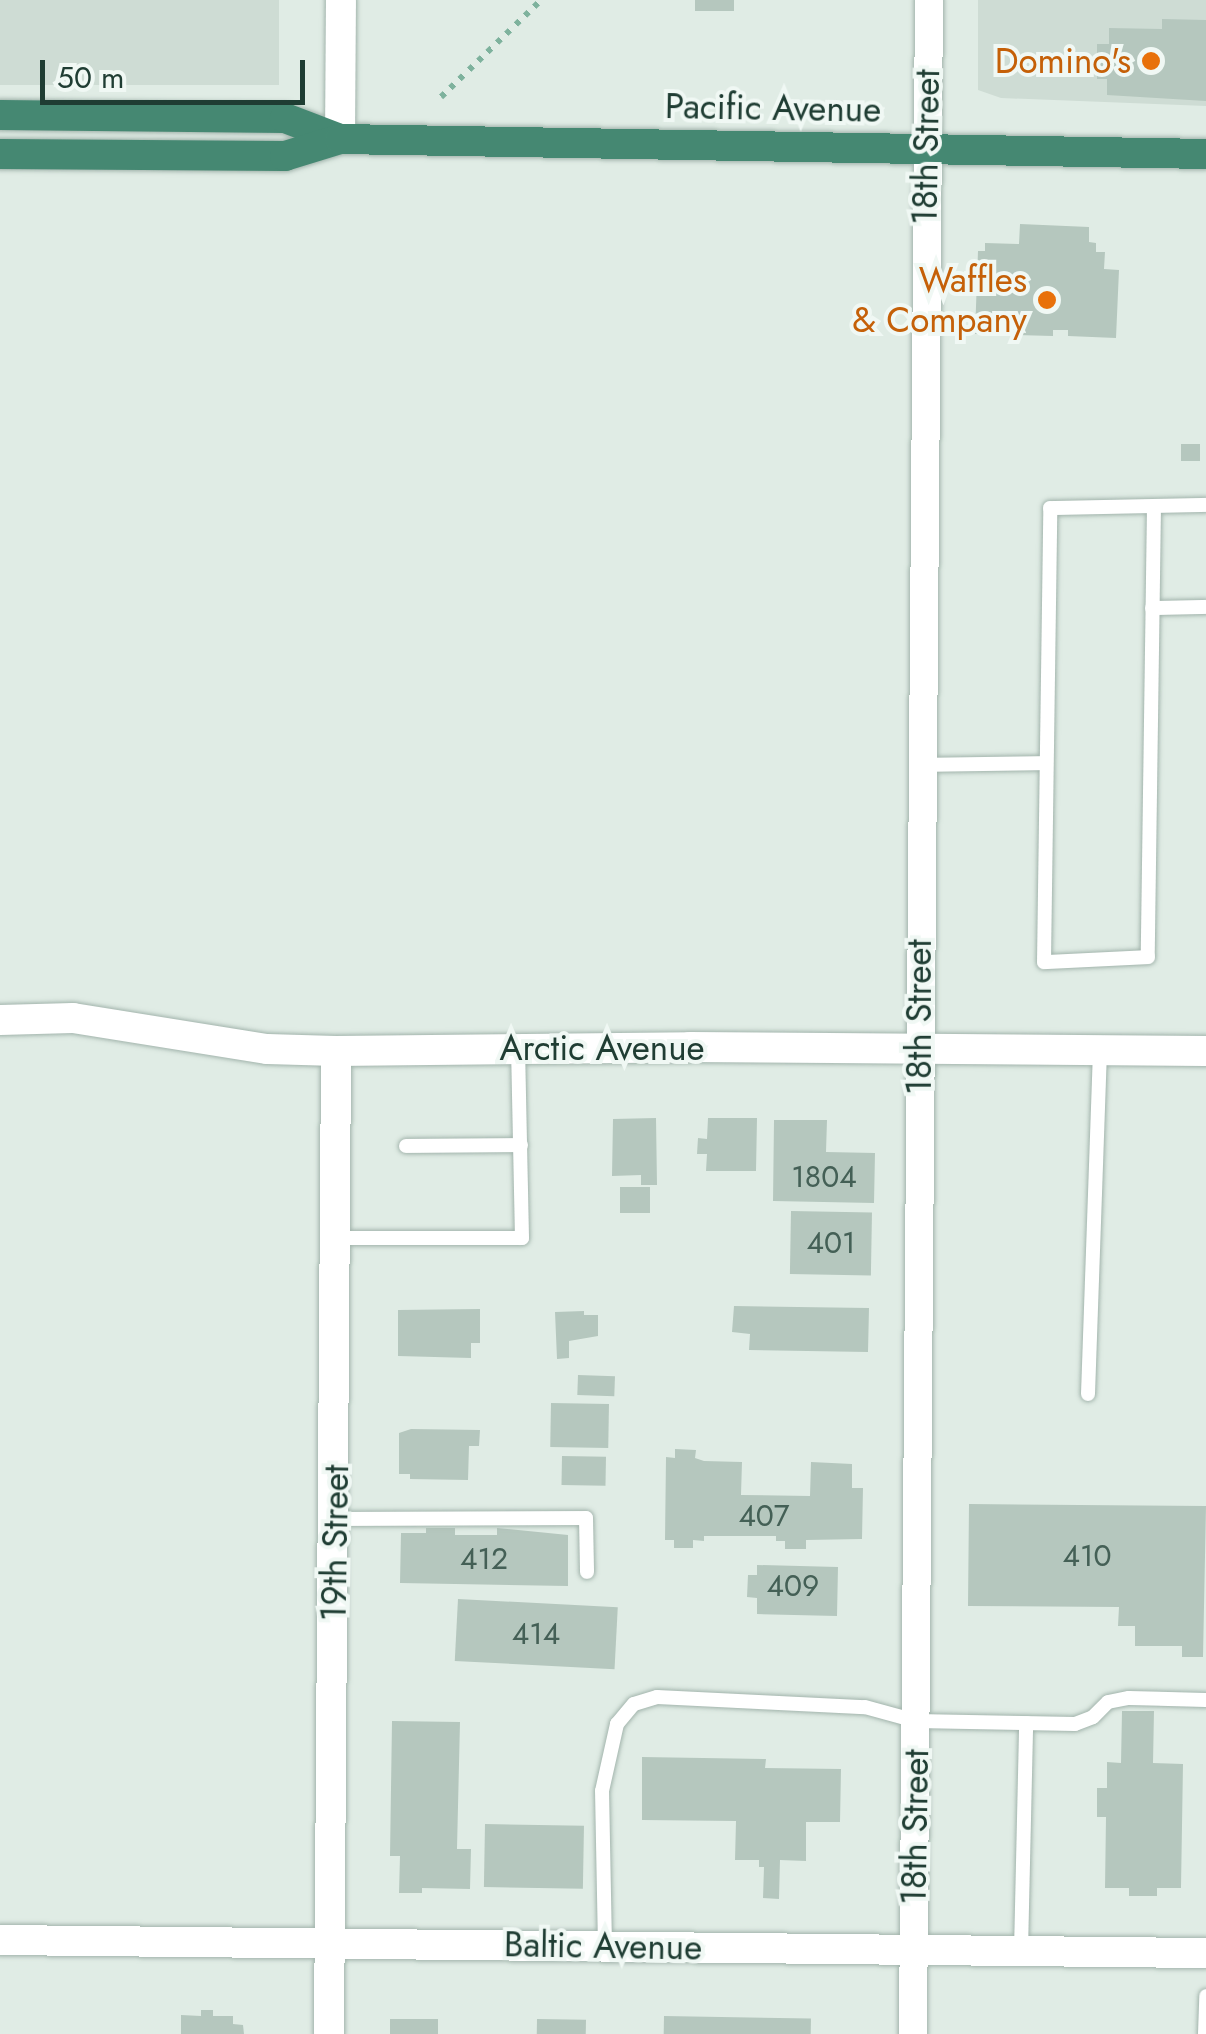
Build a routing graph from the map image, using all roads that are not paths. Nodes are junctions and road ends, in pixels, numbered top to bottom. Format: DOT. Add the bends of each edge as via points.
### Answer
graph roads {
  1 [pos="341,0"];
  2 [pos="928,0"];
  3 [pos="0,116"];
  4 [pos="340,140"];
  5 [pos="926,148"];
  6 [pos="0,154"];
  7 [pos="1206,154"];
  8 [pos="1206,505"];
  9 [pos="1154,506"];
  10 [pos="1206,607"];
  11 [pos="1152,608"];
  12 [pos="1046,762"];
  13 [pos="921,765"];
  14 [pos="0,1020"];
  15 [pos="518,1048"];
  16 [pos="919,1050"];
  17 [pos="1100,1051"];
  18 [pos="336,1052"];
  19 [pos="1206,1052"];
  20 [pos="520,1145"];
  21 [pos="406,1146"];
  22 [pos="338,1238"];
  23 [pos="1088,1394"];
  24 [pos="336,1518"];
  25 [pos="587,1572"];
  26 [pos="1206,1700"];
  27 [pos="916,1721"];
  28 [pos="1026,1724"];
  29 [pos="0,1940"];
  30 [pos="330,1943"];
  31 [pos="604,1946"];
  32 [pos="913,1951"];
  33 [pos="1021,1952"];
  34 [pos="1206,1953"];
  35 [pos="1206,1996"];
  36 [pos="329,2034"];
  37 [pos="913,2034"];
  38 [pos="1205,2034"];
  1 -- 4 [label="street"];
  2 -- 5 [label="street, 18th Street"];
  3 -- 4 [label="highway, Pacific Avenue" via="285,118"];
  4 -- 5 [label="highway, Pacific Avenue"];
  4 -- 6 [label="highway, Pacific Avenue" via="285,156"];
  5 -- 7 [label="highway, Pacific Avenue"];
  5 -- 13 [label="street, 18th Street"];
  8 -- 9 [label="lane"];
  9 -- 11 [label="lane"];
  9 -- 12 [label="lane" via="1050,508"];
  10 -- 11 [label="lane"];
  11 -- 12 [label="lane" via="1148,957 1044,962"];
  12 -- 13 [label="lane"];
  13 -- 16 [label="street, 18th Street"];
  14 -- 18 [label="street, Arctic Avenue" via="73,1018 267,1049"];
  15 -- 16 [label="street, Arctic Avenue"];
  15 -- 18 [label="street, Arctic Avenue"];
  15 -- 20 [label="lane"];
  16 -- 17 [label="street, Arctic Avenue"];
  16 -- 27 [label="street, 18th Street"];
  17 -- 19 [label="street, Arctic Avenue"];
  17 -- 23 [label="lane"];
  18 -- 22 [label="street, 19th Street"];
  20 -- 21 [label="lane"];
  20 -- 22 [label="lane" via="522,1238"];
  22 -- 24 [label="street, 19th Street"];
  24 -- 25 [label="lane" via="586,1518"];
  24 -- 30 [label="street, 19th Street"];
  26 -- 28 [label="lane" via="1129,1698 1108,1702 1076,1724"];
  27 -- 28 [label="lane"];
  27 -- 31 [label="lane" via="865,1707 658,1697 634,1704 617,1724 602,1792"];
  27 -- 32 [label="street, 18th Street"];
  28 -- 33 [label="lane"];
  29 -- 30 [label="street, Baltic Avenue"];
  30 -- 31 [label="street, Baltic Avenue"];
  30 -- 36 [label="street, 19th Street"];
  31 -- 32 [label="street, Baltic Avenue"];
  32 -- 33 [label="street, Baltic Avenue"];
  32 -- 37 [label="street, 18th Street"];
  33 -- 34 [label="street, Baltic Avenue"];
  35 -- 38 [label="lane"];
}
